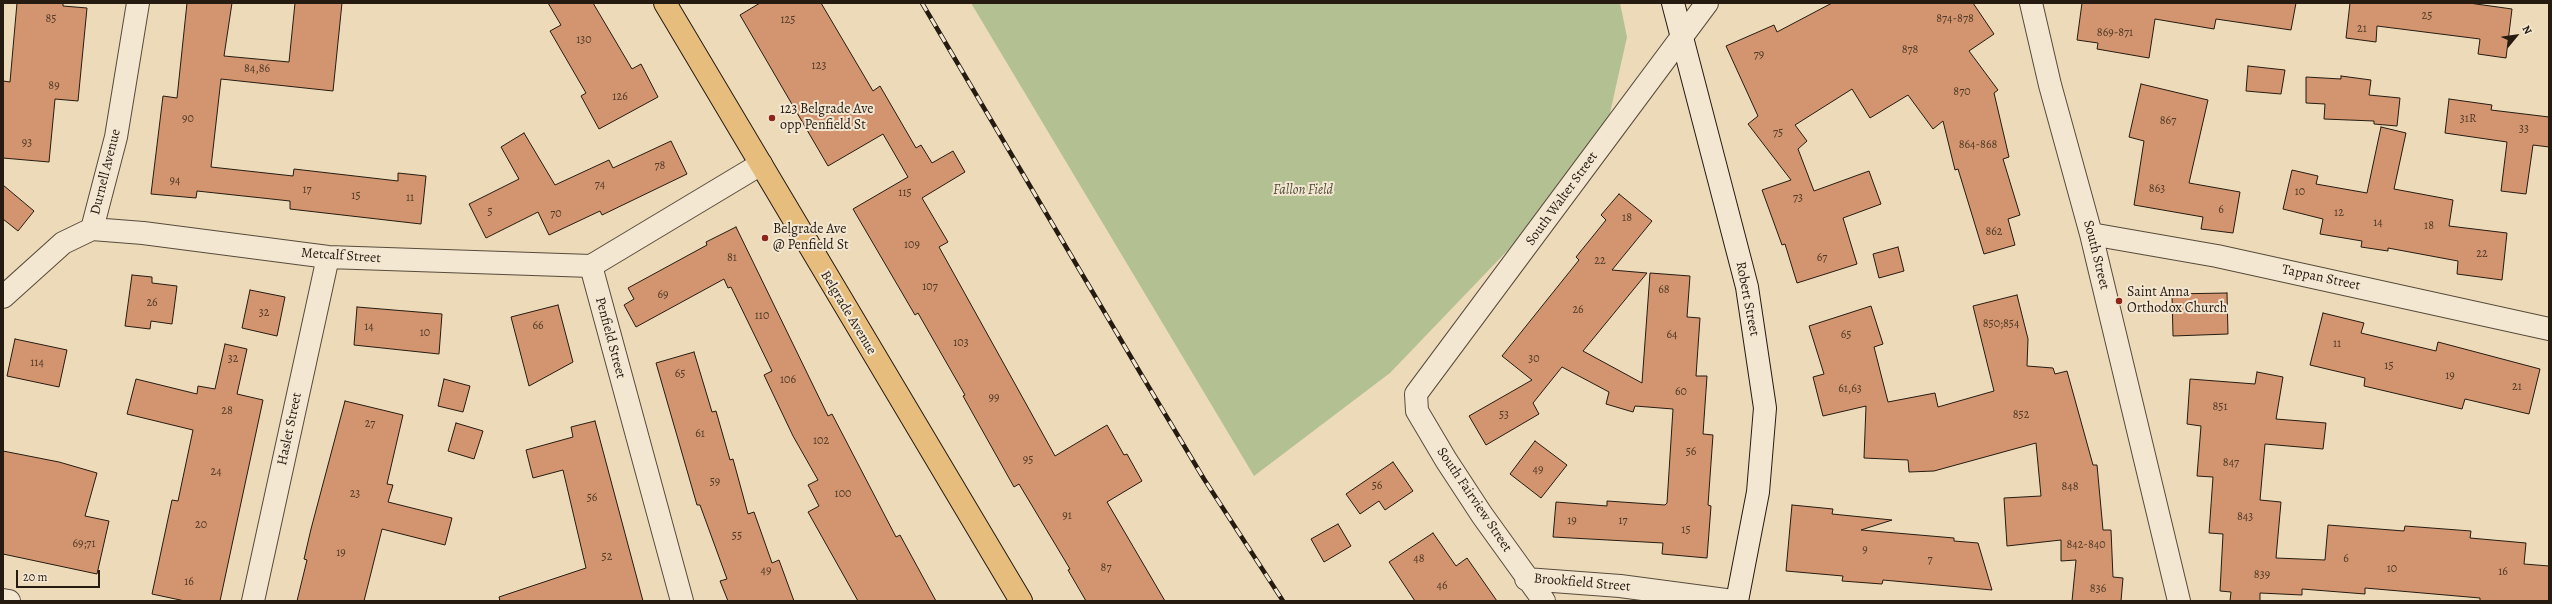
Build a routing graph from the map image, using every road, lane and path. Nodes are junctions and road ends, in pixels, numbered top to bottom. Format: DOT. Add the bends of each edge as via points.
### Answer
graph roads {
  1 [pos="138,3"];
  2 [pos="665,3"];
  3 [pos="1673,3"];
  4 [pos="1707,3"];
  5 [pos="2031,3"];
  6 [pos="1682,37"];
  7 [pos="761,164"];
  8 [pos="92,230"];
  9 [pos="2091,234"];
  10 [pos="328,257"];
  11 [pos="591,266"];
  12 [pos="3,297"];
  13 [pos="2549,329"];
  14 [pos="1416,394"];
  15 [pos="1526,578"];
  16 [pos="3,600"];
  17 [pos="9,601"];
  18 [pos="253,601"];
  19 [pos="682,601"];
  20 [pos="1020,601"];
  21 [pos="1544,601"];
  22 [pos="1733,601"];
  23 [pos="1738,601"];
  24 [pos="2180,601"];
  1 -- 8 [label="street, Durnell Avenue" via="116,137"];
  2 -- 7 [label="main road, Belgrade Avenue"];
  3 -- 6 [label="street, Robert Street"];
  4 -- 6 [label="street, South Walter Street"];
  5 -- 9 [label="street, South Street" via="2050,85"];
  6 -- 14 [label="street, South Walter Street"];
  6 -- 23 [label="street, Robert Street" via="1748,288 1765,408 1758,492"];
  7 -- 11 [label="street"];
  7 -- 20 [label="main road, Belgrade Avenue"];
  8 -- 10 [label="street, Metcalf Street" via="143,233"];
  8 -- 12 [label="street, Durnell Avenue" via="63,243"];
  9 -- 13 [label="street, Tappan Street" via="2218,256"];
  9 -- 24 [label="street, South Street"];
  10 -- 11 [label="street, Metcalf Street"];
  10 -- 18 [label="street, Haslet Street"];
  11 -- 19 [label="street, Penfield Street"];
  14 -- 15 [label="street, South Fairview Street" via="1417,411 1446,460"];
  15 -- 21 [label="street, South Fairview Street"];
  15 -- 22 [label="street, Brookfield Street" via="1620,586"];
  16 -- 17 [label="street"];
}
